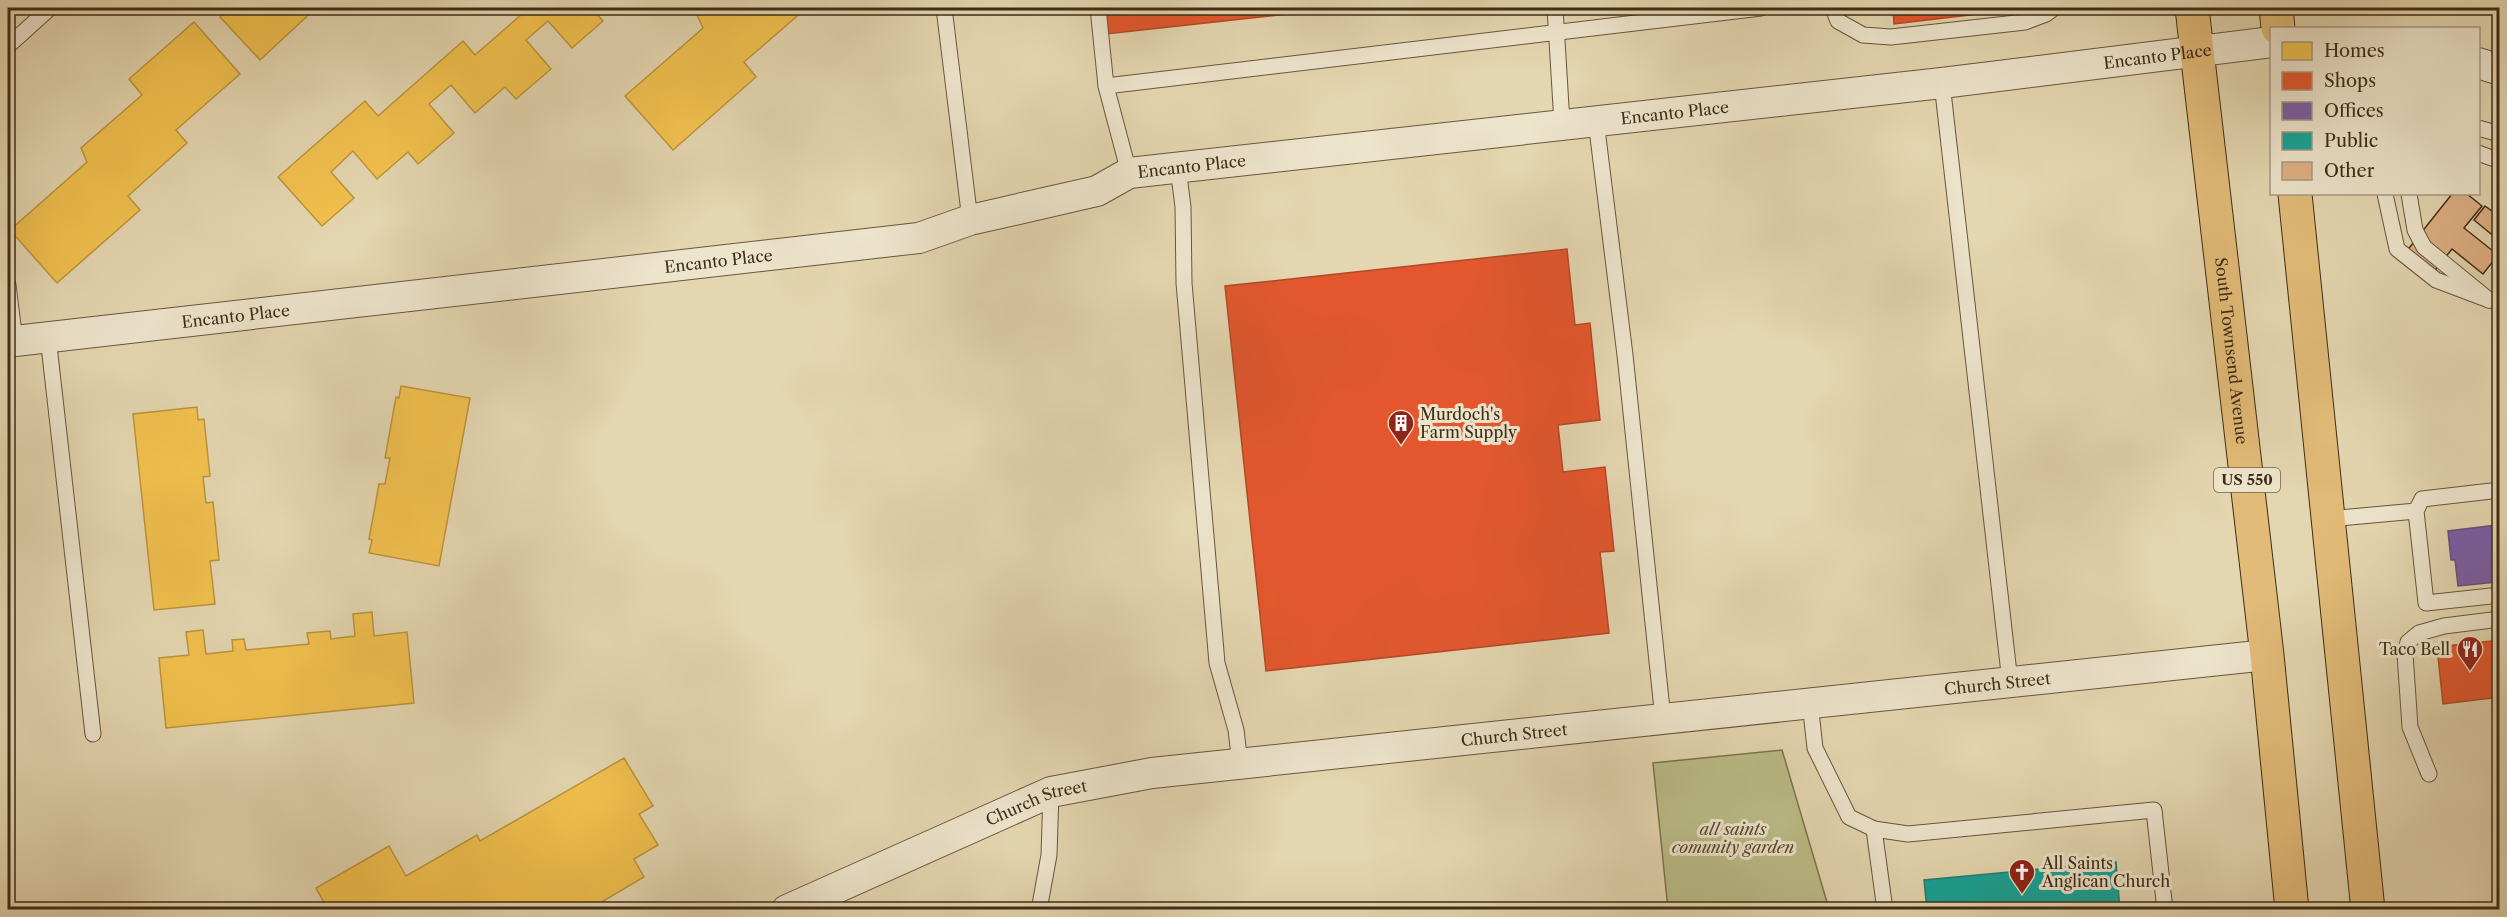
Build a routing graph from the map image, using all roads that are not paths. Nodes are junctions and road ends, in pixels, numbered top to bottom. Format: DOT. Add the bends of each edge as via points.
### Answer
graph roads {
  1 [pos="50,8"];
  2 [pos="945,8"];
  3 [pos="1098,8"];
  4 [pos="1555,8"];
  5 [pos="1761,8"];
  6 [pos="1833,8"];
  7 [pos="2054,8"];
  8 [pos="2192,8"];
  9 [pos="2276,8"];
  10 [pos="2278,27"];
  11 [pos="1558,31"];
  12 [pos="2270,42"];
  13 [pos="8,46"];
  14 [pos="2197,51"];
  15 [pos="2480,64"];
  16 [pos="2499,70"];
  17 [pos="1942,83"];
  18 [pos="1106,86"];
  19 [pos="1596,121"];
  20 [pos="1562,123"];
  21 [pos="2480,129"];
  22 [pos="2499,134"];
  23 [pos="2480,154"];
  24 [pos="2499,161"];
  25 [pos="1178,167"];
  26 [pos="1129,173"];
  27 [pos="2295,195"];
  28 [pos="2385,195"];
  29 [pos="2409,195"];
  30 [pos="970,220"];
  31 [pos="8,285"];
  32 [pos="2494,301"];
  33 [pos="48,337"];
  34 [pos="15,341"];
  35 [pos="2499,490"];
  36 [pos="2416,512"];
  37 [pos="2328,519"];
  38 [pos="2499,595"];
  39 [pos="2499,619"];
  40 [pos="2267,655"];
  41 [pos="2010,682"];
  42 [pos="1810,703"];
  43 [pos="1663,719"];
  44 [pos="93,734"];
  45 [pos="1240,764"];
  46 [pos="2429,774"];
  47 [pos="1051,792"];
  48 [pos="1874,830"];
  49 [pos="787,909"];
  50 [pos="1040,909"];
  51 [pos="1885,909"];
  52 [pos="2165,909"];
  53 [pos="2292,909"];
  54 [pos="2368,909"];
  1 -- 13 [label="lane"];
  2 -- 30 [label="lane"];
  3 -- 18 [label="lane"];
  4 -- 11 [label="lane"];
  5 -- 11 [label="lane"];
  6 -- 7 [label="lane" via="1838,21 1863,36 1891,37 2025,22"];
  8 -- 14 [label="highway, South Townsend Avenue / US 550"];
  9 -- 10 [label="highway"];
  11 -- 18 [label="lane"];
  11 -- 20 [label="lane"];
  12 -- 14 [label="street, Encanto Place"];
  14 -- 17 [label="street, Encanto Place"];
  14 -- 40 [label="highway, South Townsend Avenue / US 550"];
  15 -- 16 [label="street"];
  17 -- 19 [label="street, Encanto Place"];
  17 -- 41 [label="lane"];
  18 -- 26 [label="lane"];
  19 -- 20 [label="street, Encanto Place"];
  19 -- 43 [label="lane"];
  20 -- 25 [label="street, Encanto Place"];
  21 -- 22 [label="lane"];
  23 -- 24 [label="lane"];
  25 -- 26 [label="street, Encanto Place"];
  25 -- 45 [label="lane" via="1184,283 1217,663 1236,730"];
  26 -- 30 [label="street, Encanto Place" via="1097,191"];
  27 -- 37 [label="highway"];
  28 -- 32 [label="lane" via="2397,249 2436,280"];
  29 -- 32 [label="lane" via="2415,230 2424,247"];
  30 -- 33 [label="street, Encanto Place" via="919,238"];
  31 -- 34 [label="lane"];
  33 -- 34 [label="street, Encanto Place"];
  33 -- 44 [label="lane"];
  35 -- 36 [label="lane" via="2422,499"];
  36 -- 37 [label="lane"];
  36 -- 38 [label="lane" via="2426,603"];
  37 -- 54 [label="highway"];
  39 -- 46 [label="lane" via="2444,626 2419,633 2408,642 2405,654 2410,727"];
  40 -- 41 [label="street, Church Street"];
  40 -- 53 [label="highway, South Townsend Avenue / US 550"];
  41 -- 42 [label="street, Church Street"];
  42 -- 43 [label="street, Church Street"];
  42 -- 48 [label="lane" via="1815,748 1849,817"];
  43 -- 45 [label="street, Church Street"];
  45 -- 47 [label="street, Church Street" via="1152,773"];
  47 -- 49 [label="street, Church Street"];
  47 -- 50 [label="lane" via="1049,855"];
  48 -- 51 [label="lane"];
  48 -- 52 [label="lane" via="1908,834 2154,810"];
}
